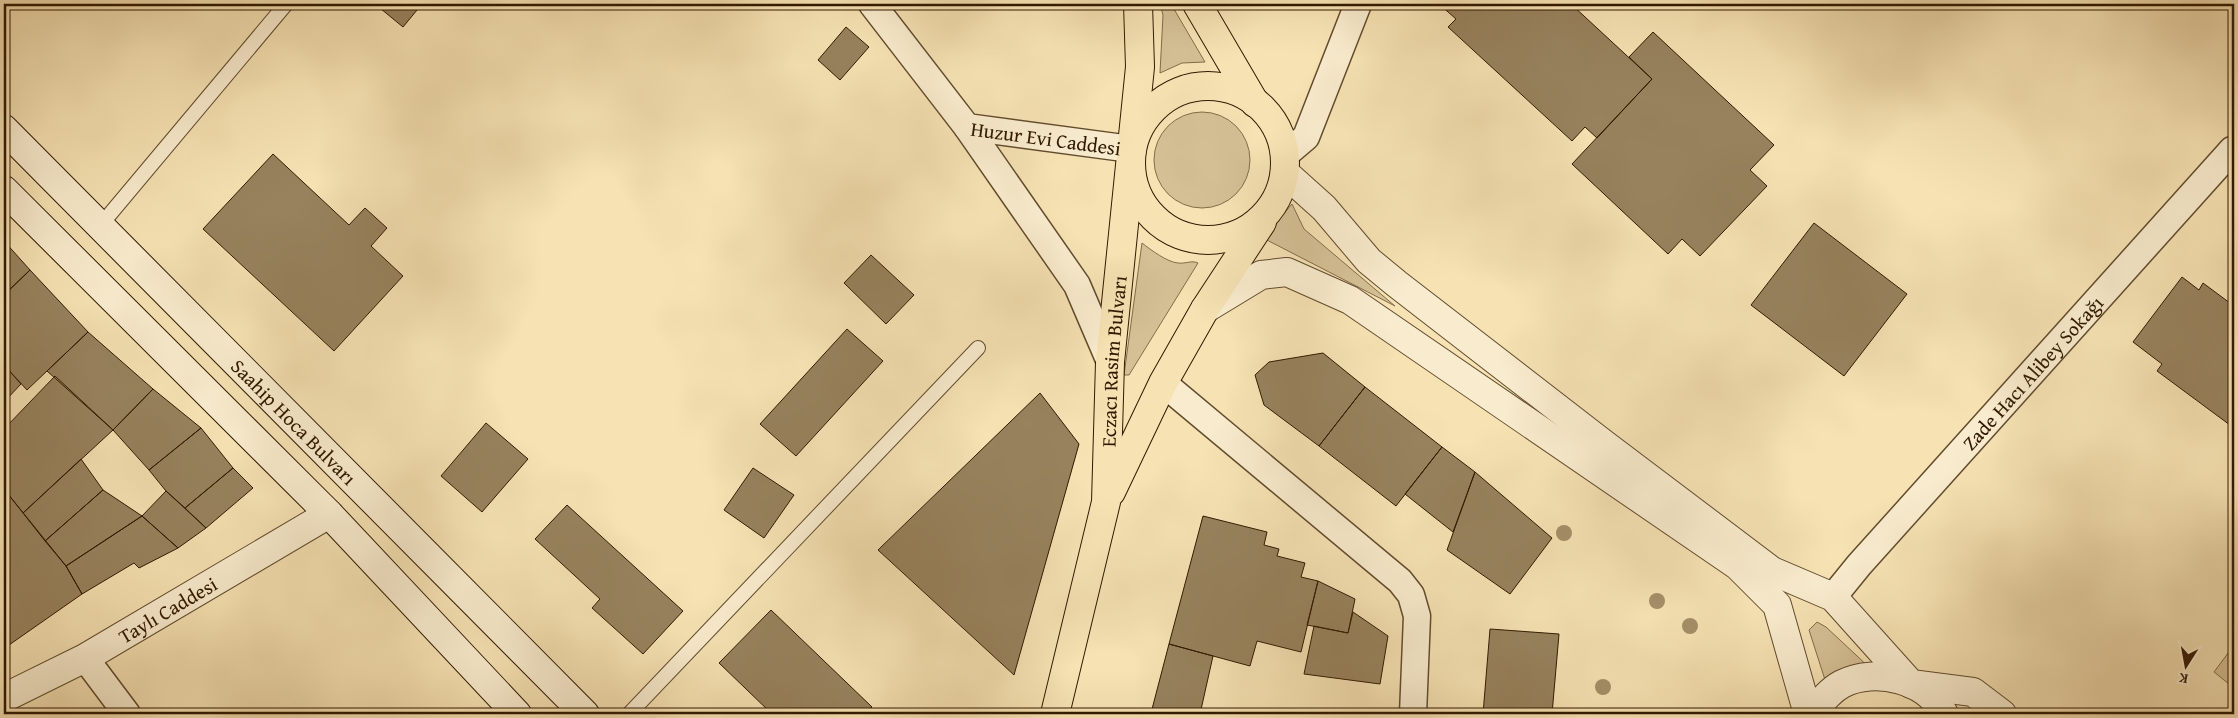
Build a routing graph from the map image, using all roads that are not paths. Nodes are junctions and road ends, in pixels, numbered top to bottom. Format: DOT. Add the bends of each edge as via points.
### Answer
graph roads {
  1 [pos="286,4"];
  2 [pos="872,4"];
  3 [pos="1138,4"];
  4 [pos="1197,4"];
  5 [pos="1358,4"];
  6 [pos="1255,102"];
  7 [pos="967,127"];
  8 [pos="4,129"];
  9 [pos="1131,149"];
  10 [pos="2232,150"];
  11 [pos="1285,164"];
  12 [pos="4,190"];
  13 [pos="1267,213"];
  14 [pos="100,226"];
  15 [pos="1206,310"];
  16 [pos="978,348"];
  17 [pos="1110,362"];
  18 [pos="1163,383"];
  19 [pos="1106,502"];
  20 [pos="329,514"];
  21 [pos="1833,597"];
  22 [pos="85,658"];
  23 [pos="1911,684"];
  24 [pos="4,698"];
  25 [pos="127,714"];
  26 [pos="517,714"];
  27 [pos="585,714"];
  28 [pos="630,714"];
  29 [pos="1056,714"];
  30 [pos="1413,714"];
  31 [pos="1810,714"];
  32 [pos="1944,714"];
  33 [pos="2002,714"];
  1 -- 14 [label="lane"];
  2 -- 7 [label="street, Huzur Evi Caddesi"];
  3 -- 9 [label="main road, Eczacı Rasim Bulvarı" via="1140,67"];
  4 -- 6 [label="main road"];
  5 -- 11 [label="street" via="1306,137"];
  6 -- 9 [label="main road" via="1223,87 1198,86 1174,92 1154,107 1139,126"];
  6 -- 11 [label="main road" via="1266,111 1278,130"];
  7 -- 9 [label="street, Huzur Evi Caddesi"];
  7 -- 17 [label="street" via="1078,285"];
  8 -- 14 [label="street, Saahip Hoca Bulvarı"];
  9 -- 13 [label="main road" via="1130,174 1138,199 1154,219 1175,233 1199,240 1224,239 1248,230"];
  9 -- 17 [label="main road, Eczacı Rasim Bulvarı"];
  10 -- 21 [label="street, Zade Hacı Alibey Sokağı"];
  11 -- 13 [label="main road" via="1279,194"];
  11 -- 21 [label="street" via="1369,261 1397,284 1772,571"];
  12 -- 20 [label="street, Saahip Hoca Bulvarı"];
  13 -- 15 [label="main road"];
  14 -- 27 [label="street, Saahip Hoca Bulvarı"];
  15 -- 18 [label="main road"];
  15 -- 31 [label="street" via="1261,275 1287,272 1350,300 1738,566 1777,605"];
  16 -- 28 [label="lane"];
  17 -- 19 [label="main road, Eczacı Rasim Bulvarı"];
  18 -- 19 [label="main road"];
  18 -- 30 [label="street" via="1400,581 1411,595 1417,616"];
  19 -- 29 [label="main road, Eczacı Rasim Bulvarı"];
  20 -- 22 [label="street, Taylı Caddesi"];
  20 -- 26 [label="street, Saahip Hoca Bulvarı"];
  21 -- 23 [label="street"];
  22 -- 24 [label="street, Taylı Caddesi"];
  22 -- 25 [label="street"];
  23 -- 31 [label="street" via="1889,676 1865,677 1842,684"];
  23 -- 32 [label="street" via="1929,695"];
  23 -- 33 [label="street" via="1973,692"];
}
